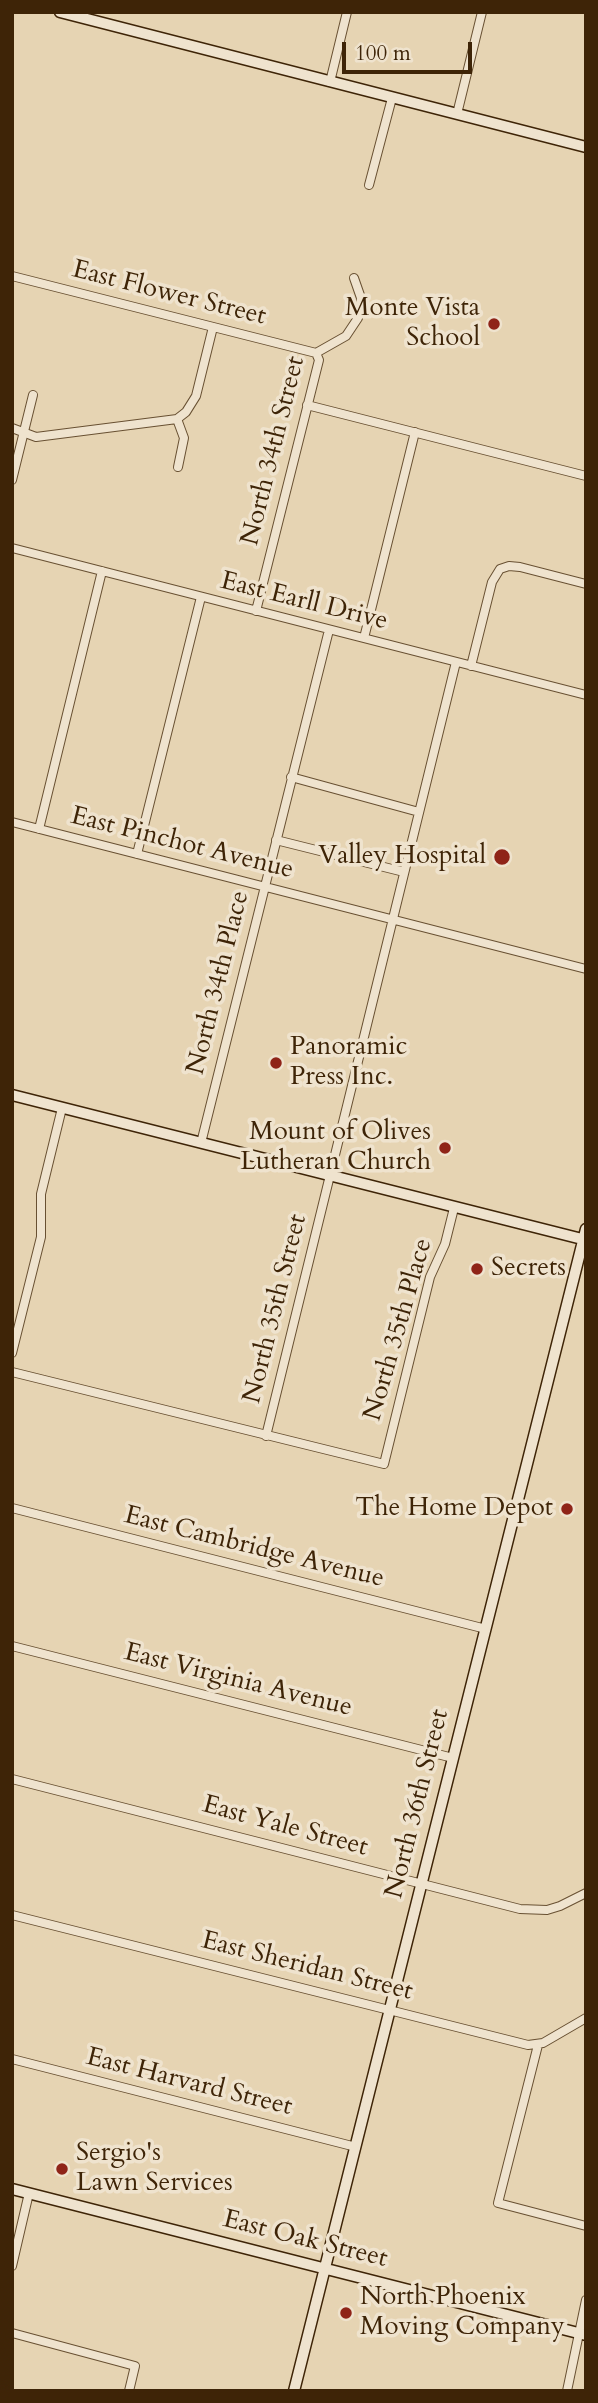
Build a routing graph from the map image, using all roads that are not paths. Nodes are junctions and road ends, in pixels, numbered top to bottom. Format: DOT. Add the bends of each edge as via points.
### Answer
graph roads {
  1 [pos="60,12"];
  2 [pos="346,12"];
  3 [pos="482,12"];
  4 [pos="330,82"];
  5 [pos="392,98"];
  6 [pos="457,114"];
  7 [pos="585,145"];
  8 [pos="369,185"];
  9 [pos="12,276"];
  10 [pos="354,278"];
  11 [pos="213,327"];
  12 [pos="316,353"];
  13 [pos="33,395"];
  14 [pos="307,405"];
  15 [pos="177,419"];
  16 [pos="12,428"];
  17 [pos="415,432"];
  18 [pos="24,433"];
  19 [pos="178,467"];
  20 [pos="586,476"];
  21 [pos="12,480"];
  22 [pos="12,548"];
  23 [pos="102,571"];
  24 [pos="586,584"];
  25 [pos="201,597"];
  26 [pos="256,611"];
  27 [pos="329,630"];
  28 [pos="364,638"];
  29 [pos="456,662"];
  30 [pos="471,666"];
  31 [pos="586,695"];
  32 [pos="291,777"];
  33 [pos="419,810"];
  34 [pos="12,822"];
  35 [pos="39,829"];
  36 [pos="276,840"];
  37 [pos="137,854"];
  38 [pos="404,872"];
  39 [pos="265,886"];
  40 [pos="393,919"];
  41 [pos="586,969"];
  42 [pos="12,1095"];
  43 [pos="62,1108"];
  44 [pos="201,1143"];
  45 [pos="330,1176"];
  46 [pos="454,1208"];
  47 [pos="585,1236"];
  48 [pos="12,1353"];
  49 [pos="12,1372"];
  50 [pos="266,1436"];
  51 [pos="12,1508"];
  52 [pos="486,1629"];
  53 [pos="12,1646"];
  54 [pos="453,1758"];
  55 [pos="12,1779"];
  56 [pos="422,1884"];
  57 [pos="586,1893"];
  58 [pos="12,1915"];
  59 [pos="390,2011"];
  60 [pos="586,2018"];
  61 [pos="538,2045"];
  62 [pos="12,2059"];
  63 [pos="356,2147"];
  64 [pos="12,2189"];
  65 [pos="29,2193"];
  66 [pos="586,2226"];
  67 [pos="12,2266"];
  68 [pos="325,2269"];
  69 [pos="586,2300"];
  70 [pos="12,2333"];
  71 [pos="583,2335"];
  72 [pos="129,2391"];
  73 [pos="295,2391"];
  74 [pos="567,2391"];
  1 -- 4 [label="main road"];
  2 -- 4 [label="street"];
  3 -- 6 [label="street"];
  4 -- 5 [label="main road"];
  5 -- 6 [label="main road"];
  5 -- 8 [label="street"];
  6 -- 7 [label="main road"];
  9 -- 11 [label="street, East Flower Street"];
  10 -- 12 [label="street, North 34th Street" via="360,298 358,318 346,336"];
  11 -- 12 [label="street, East Flower Street"];
  11 -- 15 [label="street" via="196,396"];
  12 -- 14 [label="street, North 34th Street" via="319,360"];
  13 -- 18 [label="street"];
  14 -- 17 [label="street"];
  14 -- 26 [label="street, North 34th Street"];
  15 -- 18 [label="street" via="36,437"];
  15 -- 19 [label="street" via="184,438"];
  16 -- 18 [label="street"];
  17 -- 20 [label="street"];
  17 -- 28 [label="street"];
  18 -- 21 [label="street"];
  22 -- 23 [label="street, East Earll Drive"];
  23 -- 25 [label="street, East Earll Drive"];
  23 -- 35 [label="street"];
  24 -- 30 [label="street" via="509,565 500,569 492,582"];
  25 -- 26 [label="street, East Earll Drive"];
  25 -- 37 [label="street"];
  26 -- 27 [label="street, East Earll Drive"];
  27 -- 28 [label="street, East Earll Drive"];
  27 -- 32 [label="street, North 34th Place"];
  28 -- 29 [label="street, East Earll Drive"];
  29 -- 30 [label="street, East Earll Drive"];
  29 -- 33 [label="street, North 35th Street"];
  30 -- 31 [label="street, East Earll Drive"];
  32 -- 33 [label="street"];
  32 -- 36 [label="street, North 34th Place"];
  33 -- 38 [label="street, North 35th Street"];
  34 -- 35 [label="street, East Pinchot Avenue"];
  35 -- 37 [label="street, East Pinchot Avenue"];
  36 -- 38 [label="street"];
  36 -- 39 [label="street, North 34th Place"];
  37 -- 39 [label="street, East Pinchot Avenue"];
  38 -- 40 [label="street, North 35th Street"];
  39 -- 40 [label="street, East Pinchot Avenue"];
  39 -- 44 [label="street, North 34th Place"];
  40 -- 41 [label="street, East Pinchot Avenue"];
  40 -- 45 [label="street, North 35th Street"];
  42 -- 43 [label="main road"];
  43 -- 44 [label="main road"];
  43 -- 48 [label="street" via="41,1194 41,1237"];
  44 -- 45 [label="main road"];
  45 -- 46 [label="main road"];
  45 -- 50 [label="street, North 35th Street"];
  46 -- 47 [label="main road"];
  46 -- 50 [label="street, North 35th Place" via="430,1277 384,1464"];
  47 -- 52 [label="main road, North 36th Street"];
  49 -- 50 [label="street"];
  51 -- 52 [label="street, East Cambridge Avenue"];
  52 -- 54 [label="main road, North 36th Street"];
  53 -- 54 [label="street, East Virginia Avenue"];
  54 -- 56 [label="main road, North 36th Street"];
  55 -- 56 [label="street, East Yale Street"];
  56 -- 57 [label="street, East Yale Street" via="534,1911 561,1906"];
  56 -- 59 [label="main road, North 36th Street"];
  58 -- 59 [label="street, East Sheridan Street"];
  59 -- 61 [label="street, East Sheridan Street"];
  59 -- 63 [label="main road, North 36th Street"];
  60 -- 61 [label="street"];
  61 -- 66 [label="street" via="498,2203"];
  62 -- 63 [label="street, East Harvard Street"];
  63 -- 68 [label="main road, North 36th Street"];
  64 -- 65 [label="main road, East Oak Street"];
  65 -- 67 [label="street"];
  65 -- 68 [label="main road, East Oak Street"];
  68 -- 71 [label="main road, East Oak Street"];
  68 -- 73 [label="main road, North 36th Street"];
  69 -- 71 [label="street"];
  70 -- 72 [label="street" via="135,2366"];
  71 -- 74 [label="street"];
}
